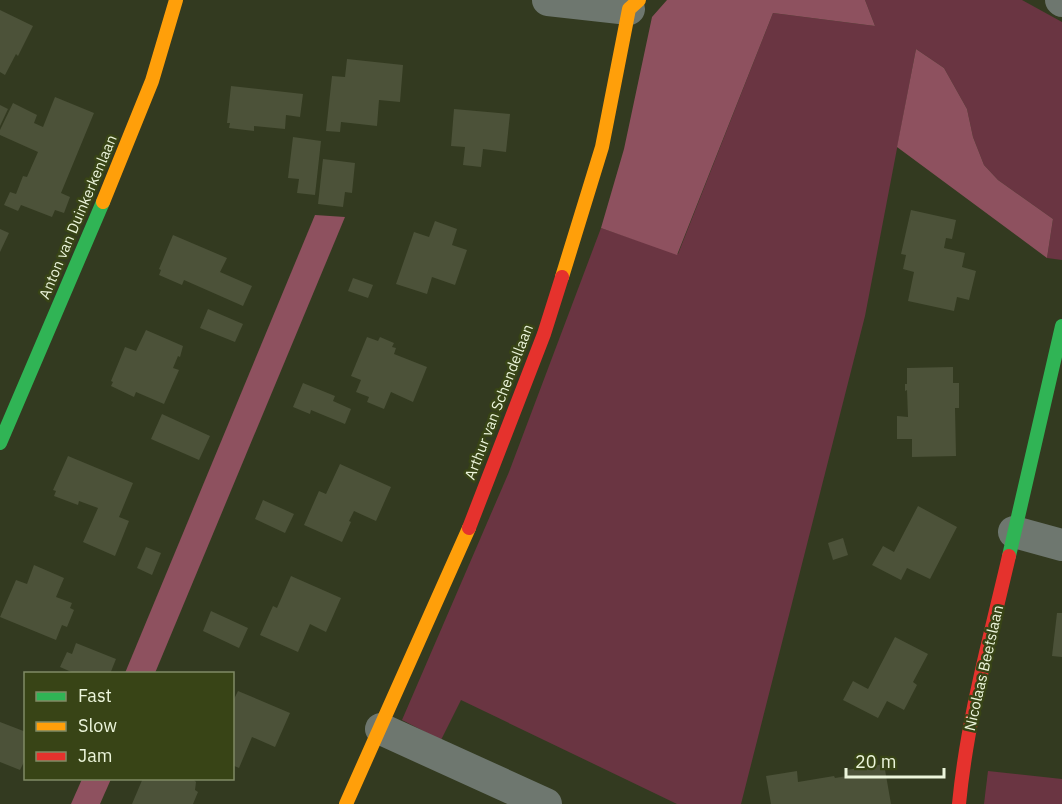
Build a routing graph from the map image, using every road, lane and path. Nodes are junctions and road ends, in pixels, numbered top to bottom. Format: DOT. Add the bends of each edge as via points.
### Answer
graph roads {
  1 [pos="176,0"];
  2 [pos="548,0"];
  3 [pos="634,4"];
  4 [pos="1062,326"];
  5 [pos="0,443"];
  6 [pos="1014,532"];
  7 [pos="1062,545"];
  8 [pos="381,729"];
  9 [pos="346,804"];
  10 [pos="546,804"];
  11 [pos="959,804"];
  1 -- 5 [label="street, Anton van Duinkerkenlaan" via="152,81"];
  2 -- 3 [label="street"];
  3 -- 8 [label="street, Arthur van Schendellaan" via="602,147 544,334 465,537"];
  4 -- 6 [label="street, Nicolaas Beetslaan"];
  6 -- 7 [label="street"];
  6 -- 11 [label="street, Nicolaas Beetslaan" via="970,727"];
  8 -- 9 [label="street, Arthur van Schendellaan"];
  8 -- 10 [label="street"];
}
